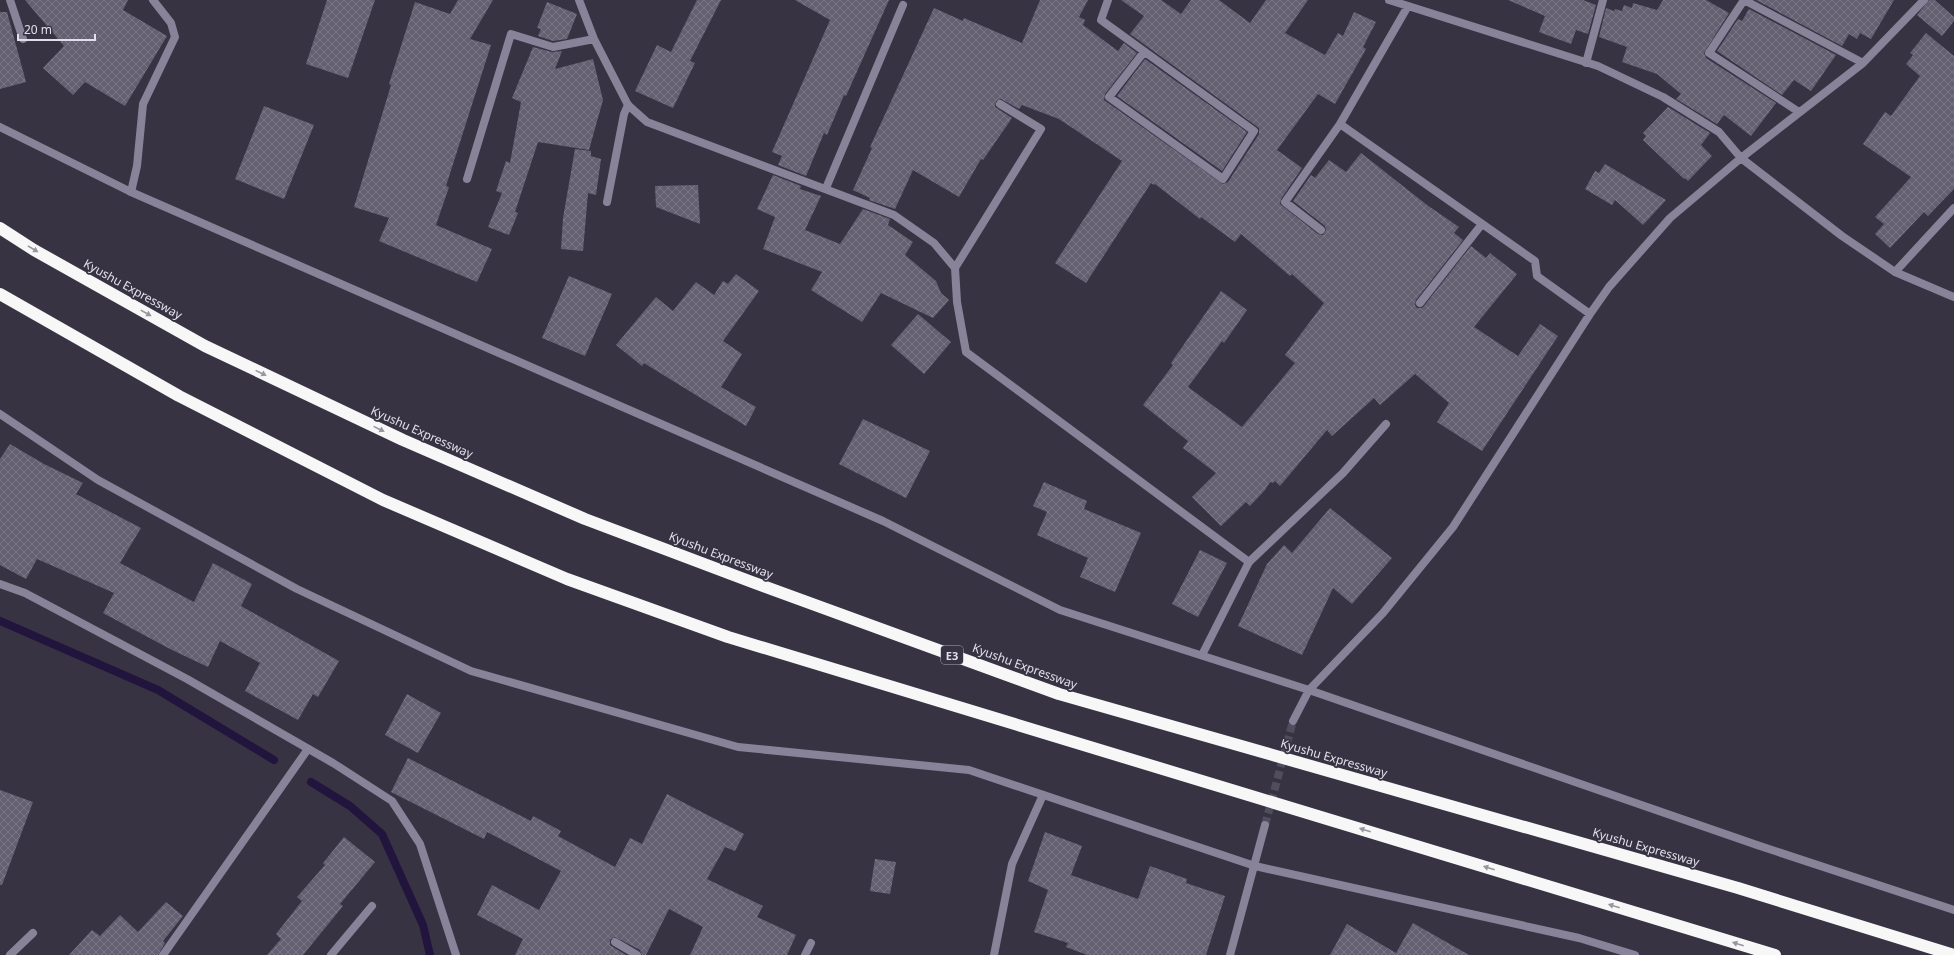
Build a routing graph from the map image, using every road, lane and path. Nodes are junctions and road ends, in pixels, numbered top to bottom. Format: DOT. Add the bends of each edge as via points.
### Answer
graph roads {
  1 [pos="10,0"];
  2 [pos="153,0"];
  3 [pos="579,0"];
  4 [pos="1108,0"];
  5 [pos="1389,0"];
  6 [pos="1603,0"];
  7 [pos="1744,0"];
  8 [pos="1924,0"];
  9 [pos="903,6"];
  10 [pos="1408,6"];
  11 [pos="23,39"];
  12 [pos="594,39"];
  13 [pos="1144,52"];
  14 [pos="1586,63"];
  15 [pos="1862,63"];
  16 [pos="1000,104"];
  17 [pos="628,105"];
  18 [pos="1799,112"];
  19 [pos="1340,124"];
  20 [pos="0,127"];
  21 [pos="1741,158"];
  22 [pos="467,179"];
  23 [pos="826,188"];
  24 [pos="131,192"];
  25 [pos="607,202"];
  26 [pos="1954,208"];
  27 [pos="1482,224"];
  28 [pos="0,228"];
  29 [pos="1321,230"];
  30 [pos="955,268"];
  31 [pos="1895,272"];
  32 [pos="0,294"];
  33 [pos="1954,297"];
  34 [pos="1420,303"];
  35 [pos="1590,314"];
  36 [pos="0,414"];
  37 [pos="1386,424"];
  38 [pos="1248,562"];
  39 [pos="0,584"];
  40 [pos="1202,655"];
  41 [pos="1308,690"];
  42 [pos="1293,721"];
  43 [pos="308,749"];
  44 [pos="1044,795"];
  45 [pos="1265,825"];
  46 [pos="1255,866"];
  47 [pos="372,906"];
  48 [pos="1954,910"];
  49 [pos="32,933"];
  50 [pos="615,942"];
  51 [pos="811,943"];
  52 [pos="335,953"];
  53 [pos="10,955"];
  54 [pos="163,955"];
  55 [pos="456,955"];
  56 [pos="637,955"];
  57 [pos="806,955"];
  58 [pos="994,955"];
  59 [pos="1230,955"];
  60 [pos="1635,955"];
  61 [pos="1775,955"];
  62 [pos="1954,955"];
  1 -- 11 [label="street"];
  2 -- 24 [label="street" via="171,23 175,37 144,104 137,166"];
  3 -- 12 [label="street"];
  4 -- 13 [label="street" via="1101,20"];
  5 -- 10 [label="street"];
  6 -- 14 [label="street"];
  7 -- 15 [label="street"];
  7 -- 18 [label="street" via="1709,53"];
  8 -- 15 [label="street"];
  9 -- 23 [label="street"];
  10 -- 14 [label="street"];
  10 -- 19 [label="street"];
  12 -- 17 [label="street"];
  12 -- 22 [label="street" via="553,47 511,34"];
  13 -- 13 [label="street" via="1254,131 1223,179 1109,97"];
  14 -- 21 [label="street" via="1598,66 1669,101 1719,132"];
  15 -- 18 [label="street"];
  16 -- 30 [label="street" via="1041,129"];
  17 -- 23 [label="street" via="647,122"];
  17 -- 25 [label="street" via="624,114"];
  18 -- 21 [label="street"];
  19 -- 27 [label="street"];
  19 -- 29 [label="street" via="1285,202"];
  20 -- 24 [label="street"];
  21 -- 31 [label="street" via="1813,215"];
  21 -- 35 [label="street" via="1670,218 1609,287"];
  23 -- 30 [label="street" via="894,215 934,243"];
  24 -- 40 [label="street" via="883,521 1060,610"];
  26 -- 31 [label="street"];
  27 -- 34 [label="street"];
  27 -- 35 [label="street" via="1535,262 1537,276"];
  28 -- 62 [label="highway, Kyushu Expressway / E3, one-way" via="34,250 205,346 403,440 585,519 752,582 1059,694 1738,888"];
  30 -- 38 [label="street" via="957,302 966,352"];
  31 -- 33 [label="street"];
  61 -- 32 [label="highway, one-way" via="728,636 567,579 383,500 179,396"];
  35 -- 41 [label="street" via="1453,526 1383,613"];
  36 -- 44 [label="street" via="98,480 290,586 470,671 738,747 969,770"];
  37 -- 38 [label="street" via="1343,473"];
  38 -- 40 [label="street"];
  39 -- 43 [label="street" via="25,593 180,675"];
  40 -- 41 [label="street"];
  41 -- 42 [label="street"];
  41 -- 48 [label="street" via="1757,846"];
  43 -- 54 [label="street"];
  43 -- 55 [label="street" via="392,801 420,844"];
  44 -- 46 [label="street"];
  44 -- 58 [label="street" via="1012,864"];
  45 -- 46 [label="street"];
  46 -- 59 [label="street"];
  46 -- 60 [label="street" via="1579,938"];
  47 -- 52 [label="street"];
  49 -- 53 [label="street"];
  50 -- 56 [label="street"];
  51 -- 57 [label="street"];
}
